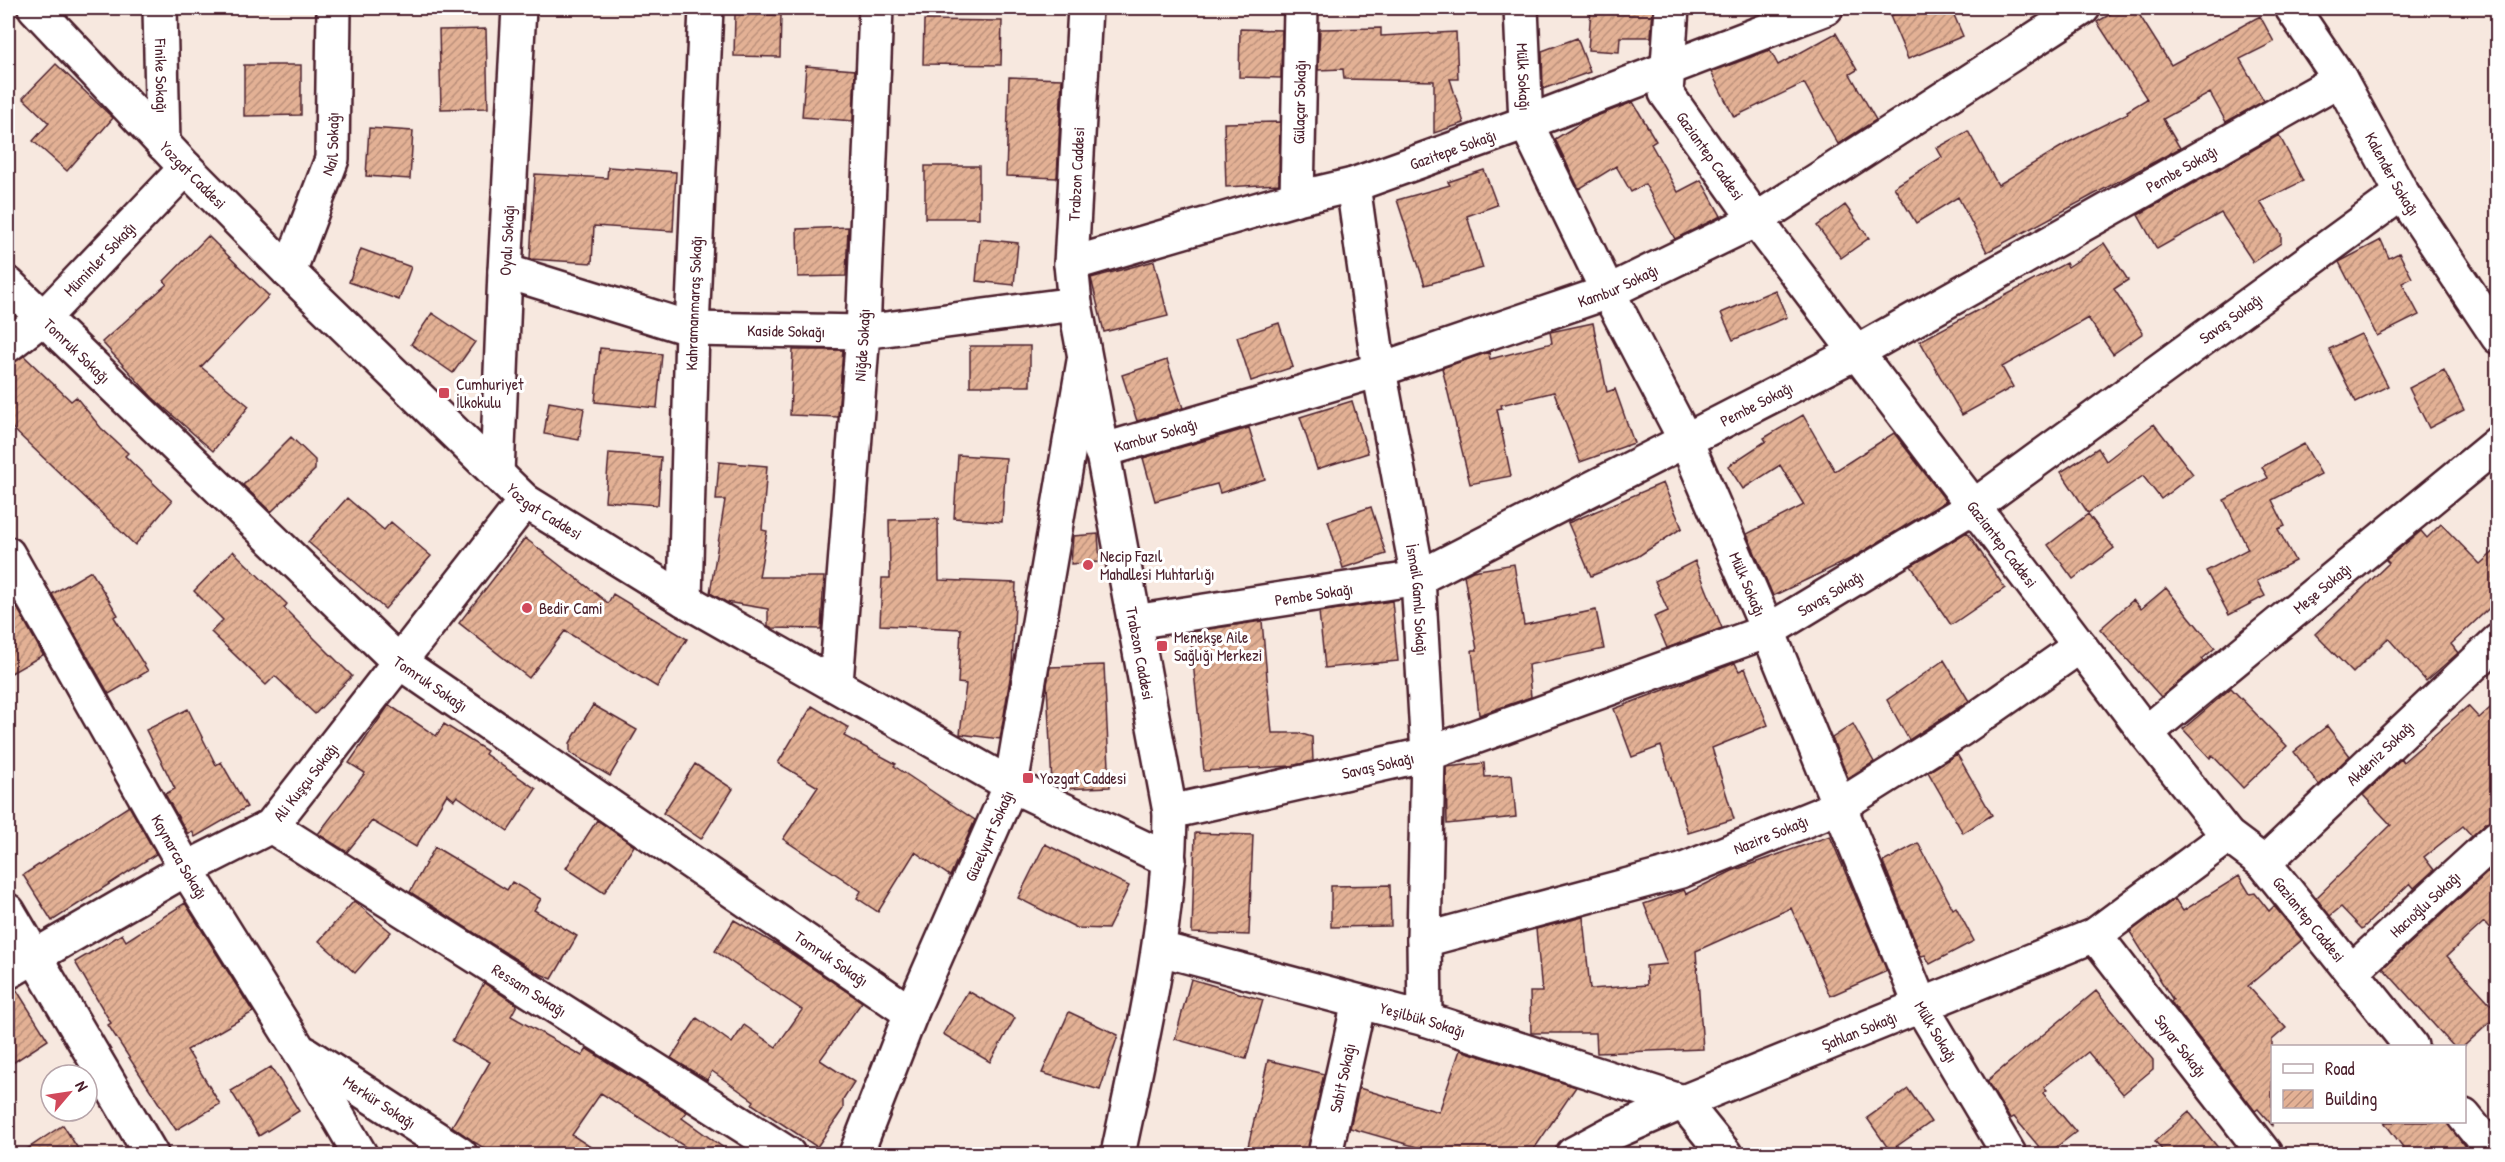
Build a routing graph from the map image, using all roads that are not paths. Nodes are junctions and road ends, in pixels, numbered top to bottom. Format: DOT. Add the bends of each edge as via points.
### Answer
graph roads {
  1 [pos="35,8"];
  2 [pos="160,8"];
  3 [pos="334,8"];
  4 [pos="519,8"];
  5 [pos="706,8"];
  6 [pos="876,8"];
  7 [pos="1085,8"];
  8 [pos="1301,8"];
  9 [pos="1521,8"];
  10 [pos="1672,8"];
  11 [pos="1826,8"];
  12 [pos="2083,8"];
  13 [pos="2292,8"];
  14 [pos="1666,68"];
  15 [pos="2340,79"];
  16 [pos="1526,123"];
  17 [pos="163,144"];
  18 [pos="186,168"];
  19 [pos="1353,185"];
  20 [pos="2402,193"];
  21 [pos="1297,198"];
  22 [pos="1756,220"];
  23 [pos="1071,264"];
  24 [pos="505,271"];
  25 [pos="289,272"];
  26 [pos="8,284"];
  27 [pos="1608,292"];
  28 [pos="1075,304"];
  29 [pos="43,318"];
  30 [pos="692,329"];
  31 [pos="863,332"];
  32 [pos="2498,337"];
  33 [pos="8,345"];
  34 [pos="1857,352"];
  35 [pos="1085,357"];
  36 [pos="1379,370"];
  37 [pos="1686,441"];
  38 [pos="2498,443"];
  39 [pos="1101,451"];
  40 [pos="497,474"];
  41 [pos="525,501"];
  42 [pos="1974,506"];
  43 [pos="8,554"];
  44 [pos="1418,578"];
  45 [pos="685,600"];
  46 [pos="1134,622"];
  47 [pos="1768,631"];
  48 [pos="2498,641"];
  49 [pos="2080,646"];
  50 [pos="398,661"];
  51 [pos="836,683"];
  52 [pos="2146,733"];
  53 [pos="1428,754"];
  54 [pos="1011,785"];
  55 [pos="1838,807"];
  56 [pos="1170,812"];
  57 [pos="271,826"];
  58 [pos="2228,836"];
  59 [pos="2498,837"];
  60 [pos="1169,860"];
  61 [pos="2264,863"];
  62 [pos="186,869"];
  63 [pos="8,911"];
  64 [pos="2095,935"];
  65 [pos="1424,940"];
  66 [pos="1160,949"];
  67 [pos="20,964"];
  68 [pos="2352,971"];
  69 [pos="1359,1002"];
  70 [pos="1921,1006"];
  71 [pos="911,1013"];
  72 [pos="1425,1019"];
  73 [pos="2409,1045"];
  74 [pos="299,1050"];
  75 [pos="1683,1102"];
  76 [pos="2466,1119"];
  77 [pos="151,1155"];
  78 [pos="360,1155"];
  79 [pos="460,1155"];
  80 [pos="788,1155"];
  81 [pos="855,1155"];
  82 [pos="1118,1155"];
  83 [pos="1325,1155"];
  84 [pos="1573,1155"];
  85 [pos="1725,1155"];
  86 [pos="2009,1155"];
  87 [pos="2265,1155"];
  88 [pos="2495,1155"];
  1 -- 17 [label="street, Yozgat Caddesi"];
  2 -- 17 [label="street, Finike Sokağı"];
  3 -- 25 [label="street, Nail Sokağı" via="332,159"];
  4 -- 24 [label="street, Oyalı Sokağı"];
  5 -- 30 [label="street, Kahramanmaraş Sokağı"];
  6 -- 31 [label="street, Niğde Sokağı"];
  7 -- 23 [label="street, Trabzon Caddesi"];
  8 -- 21 [label="street, Gülaçar Sokağı"];
  9 -- 16 [label="street, Mülk Sokağı"];
  10 -- 14 [label="street, Gaziantep Caddesi"];
  11 -- 14 [label="street, Gazitepe Sokağı"];
  12 -- 22 [label="street, Kambur Sokağı"];
  13 -- 15 [label="street, Kalender Sokağı"];
  14 -- 16 [label="street, Gazitepe Sokağı"];
  14 -- 22 [label="street, Gaziantep Caddesi" via="1666,93"];
  15 -- 20 [label="street, Kalender Sokağı"];
  15 -- 34 [label="street, Pembe Sokağı"];
  16 -- 19 [label="street, Gazitepe Sokağı"];
  16 -- 27 [label="street, Mülk Sokağı"];
  17 -- 18 [label="street, Yozgat Caddesi"];
  18 -- 25 [label="street, Yozgat Caddesi"];
  18 -- 29 [label="street, Müminler Sokağı"];
  19 -- 21 [label="street, Gazitepe Sokağı"];
  19 -- 36 [label="street, İsmail Gamlı Sokağı"];
  20 -- 32 [label="street, Kalender Sokağı"];
  20 -- 42 [label="street, Savaş Sokağı"];
  21 -- 23 [label="street, Gazitepe Sokağı"];
  22 -- 27 [label="street, Kambur Sokağı"];
  22 -- 34 [label="street, Gaziantep Caddesi"];
  23 -- 28 [label="street, Trabzon Caddesi"];
  24 -- 30 [label="street, Kaside Sokağı"];
  24 -- 40 [label="street, Oyalı Sokağı"];
  25 -- 40 [label="street, Yozgat Caddesi"];
  26 -- 29 [label="street, Tomruk Sokağı"];
  27 -- 36 [label="street, Kambur Sokağı"];
  27 -- 37 [label="street, Mülk Sokağı"];
  28 -- 31 [label="street, Kaside Sokağı"];
  28 -- 35 [label="street, Trabzon Caddesi"];
  29 -- 33 [label="street, Müminler Sokağı"];
  29 -- 50 [label="street, Tomruk Sokağı"];
  30 -- 31 [label="street, Kaside Sokağı"];
  30 -- 45 [label="street, Kahramanmaraş Sokağı"];
  31 -- 51 [label="street, Niğde Sokağı"];
  34 -- 37 [label="street, Pembe Sokağı"];
  34 -- 42 [label="street, Gaziantep Caddesi"];
  35 -- 39 [label="street, Trabzon Caddesi"];
  35 -- 54 [label="street, Güzelyurt Sokağı"];
  36 -- 39 [label="street, Kambur Sokağı"];
  36 -- 44 [label="street, İsmail Gamlı Sokağı"];
  37 -- 44 [label="street, Pembe Sokağı"];
  37 -- 47 [label="street, Mülk Sokağı"];
  38 -- 52 [label="street, Meşe Sokağı"];
  39 -- 46 [label="street, Trabzon Caddesi"];
  40 -- 41 [label="street, Yozgat Caddesi"];
  41 -- 45 [label="street, Yozgat Caddesi"];
  41 -- 50 [label="street, Ali Kuşçu Sokağı"];
  42 -- 47 [label="street, Savaş Sokağı"];
  42 -- 49 [label="street, Gaziantep Caddesi"];
  43 -- 62 [label="street, Kaynarca Sokağı"];
  44 -- 46 [label="street, Pembe Sokağı"];
  44 -- 53 [label="street, İsmail Gamlı Sokağı"];
  45 -- 51 [label="street, Yozgat Caddesi"];
  46 -- 56 [label="street, Trabzon Caddesi"];
  47 -- 53 [label="street, Savaş Sokağı"];
  47 -- 55 [label="street, Mülk Sokağı"];
  48 -- 61 [label="street, Akdeniz Sokağı"];
  49 -- 52 [label="street, Gaziantep Caddesi"];
  49 -- 55 [label="street, Nazire Sokağı" via="1960,730"];
  50 -- 57 [label="street, Ali Kuşçu Sokağı"];
  50 -- 71 [label="street, Tomruk Sokağı"];
  51 -- 54 [label="street, Yozgat Caddesi"];
  52 -- 58 [label="street, Gaziantep Caddesi"];
  53 -- 56 [label="street, Savaş Sokağı"];
  53 -- 65 [label="street, İsmail Gamlı Sokağı"];
  54 -- 60 [label="street, Yozgat Caddesi"];
  54 -- 71 [label="street, Güzelyurt Sokağı"];
  55 -- 65 [label="street, Nazire Sokağı" via="1682,871"];
  55 -- 70 [label="street, Mülk Sokağı"];
  56 -- 60 [label="street, Trabzon Caddesi"];
  57 -- 62 [label="street, Ali Kuşçu Sokağı"];
  57 -- 80 [label="street, Ressam Sokağı"];
  58 -- 61 [label="street, Gaziantep Caddesi"];
  58 -- 64 [label="street, Şahlan Sokağı"];
  59 -- 68 [label="street, Hacıoğlu Sokağı"];
  60 -- 66 [label="street, Trabzon Caddesi"];
  61 -- 68 [label="street, Gaziantep Caddesi"];
  62 -- 67 [label="street, Ali Kuşçu Sokağı"];
  62 -- 74 [label="street, Kaynarca Sokağı"];
  63 -- 67 [label="street"];
  64 -- 70 [label="street, Şahlan Sokağı"];
  64 -- 87 [label="street, Sayar Sokağı"];
  65 -- 72 [label="street, İsmail Gamlı Sokağı"];
  66 -- 69 [label="street, Yeşilbük Sokağı"];
  66 -- 82 [label="street, Trabzon Caddesi"];
  67 -- 77 [label="street"];
  68 -- 73 [label="street, Gaziantep Caddesi"];
  69 -- 72 [label="street, Yeşilbük Sokağı"];
  69 -- 83 [label="street, Sabit Sokağı"];
  70 -- 75 [label="street, Şahlan Sokağı"];
  70 -- 86 [label="street, Mülk Sokağı"];
  71 -- 81 [label="street, Güzelyurt Sokağı"];
  72 -- 75 [label="street, Yeşilbük Sokağı"];
  74 -- 78 [label="street, Kaynarca Sokağı"];
  74 -- 79 [label="street, Merkür Sokağı"];
  75 -- 84 [label="street, Şahlan Sokağı"];
  75 -- 85 [label="street"];
  76 -- 88 [label="street"];
}
